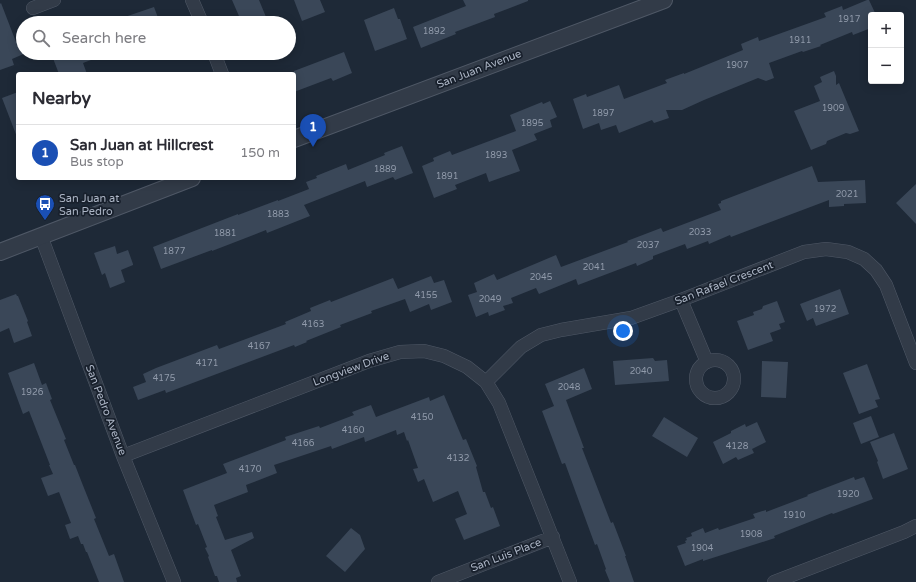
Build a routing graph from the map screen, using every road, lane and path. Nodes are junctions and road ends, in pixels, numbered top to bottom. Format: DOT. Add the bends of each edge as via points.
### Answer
graph roads {
  1 [pos="54,0"];
  2 [pos="192,0"];
  3 [pos="664,0"];
  4 [pos="33,8"];
  5 [pos="199,16"];
  6 [pos="217,60"];
  7 [pos="221,72"];
  8 [pos="296,138"];
  9 [pos="187,180"];
  10 [pos="41,236"];
  11 [pos="0,252"];
  12 [pos="681,300"];
  13 [pos="707,362"];
  14 [pos="916,363"];
  15 [pos="486,382"];
  16 [pos="123,456"];
  17 [pos="916,526"];
  18 [pos="553,537"];
  19 [pos="174,582"];
  20 [pos="438,582"];
  21 [pos="570,582"];
  22 [pos="774,582"];
  1 -- 4 [label="street"];
  2 -- 5 [label="street"];
  3 -- 8 [label="street, San Juan Avenue"];
  6 -- 7 [label="street"];
  9 -- 10 [label="street"];
  10 -- 11 [label="street"];
  10 -- 16 [label="street, San Pedro Avenue"];
  12 -- 13 [label="street"];
  12 -- 14 [label="street, San Rafael Crescent" via="804,252 826,249 848,252 864,259 876,270 886,286"];
  12 -- 15 [label="street, San Rafael Crescent" via="632,318 541,335 521,347"];
  15 -- 16 [label="street, Longview Drive" via="467,367 444,356 424,351 400,352 369,361"];
  15 -- 18 [label="street, Longview Drive" via="499,403"];
  16 -- 19 [label="street, San Pedro Avenue"];
  17 -- 22 [label="street"];
  18 -- 20 [label="street, San Luis Place"];
  18 -- 21 [label="street, Longview Drive"];
}
